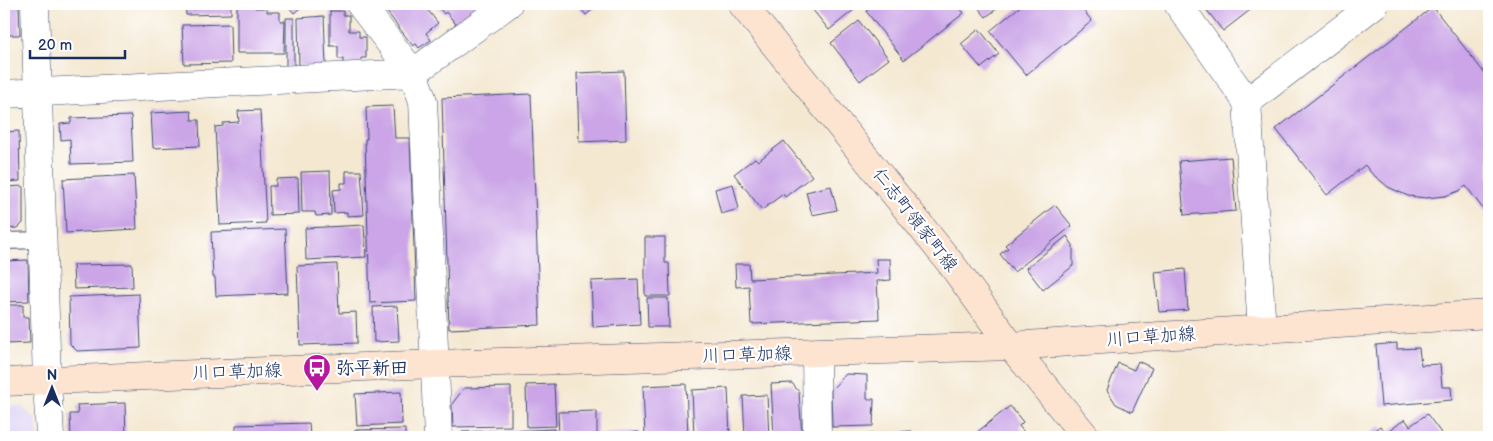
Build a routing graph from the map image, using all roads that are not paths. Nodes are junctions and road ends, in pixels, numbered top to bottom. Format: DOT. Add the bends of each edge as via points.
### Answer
graph roads {
  1 [pos="35,4"];
  2 [pos="360,4"];
  3 [pos="508,4"];
  4 [pos="742,4"];
  5 [pos="1178,4"];
  6 [pos="1375,4"];
  7 [pos="413,73"];
  8 [pos="38,92"];
  9 [pos="4,94"];
  10 [pos="1247,102"];
  11 [pos="43,240"];
  12 [pos="4,241"];
  13 [pos="1489,314"];
  14 [pos="1262,330"];
  15 [pos="1011,346"];
  16 [pos="816,353"];
  17 [pos="435,364"];
  18 [pos="47,380"];
  19 [pos="4,382"];
  20 [pos="50,437"];
  21 [pos="438,437"];
  22 [pos="817,437"];
  23 [pos="1086,437"];
  1 -- 8 [label="street"];
  2 -- 7 [label="street"];
  3 -- 7 [label="street"];
  4 -- 15 [label="main road, 仁志町領家町線" via="952,265"];
  5 -- 10 [label="street"];
  6 -- 10 [label="street"];
  7 -- 8 [label="street"];
  7 -- 17 [label="street" via="423,101"];
  8 -- 9 [label="street"];
  8 -- 11 [label="street"];
  10 -- 14 [label="street"];
  11 -- 12 [label="lane"];
  11 -- 18 [label="street"];
  13 -- 14 [label="main road, 川口草加線"];
  14 -- 15 [label="main road, 川口草加線"];
  15 -- 16 [label="main road, 川口草加線"];
  15 -- 23 [label="main road, 仁志町領家町線"];
  16 -- 17 [label="main road, 川口草加線"];
  16 -- 22 [label="street"];
  17 -- 18 [label="main road, 川口草加線"];
  17 -- 21 [label="street"];
  18 -- 19 [label="main road, 川口草加線"];
  18 -- 20 [label="street"];
}
